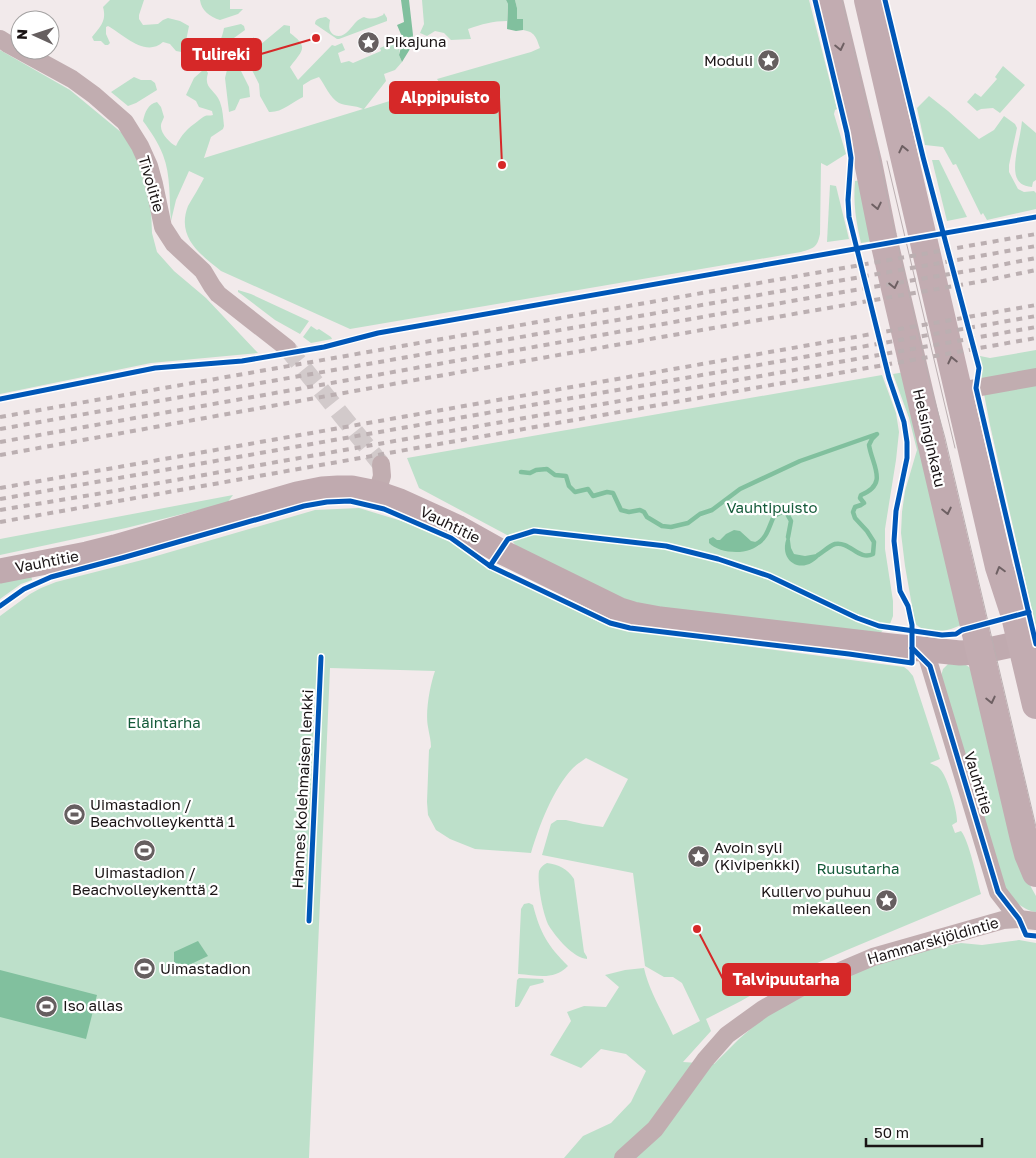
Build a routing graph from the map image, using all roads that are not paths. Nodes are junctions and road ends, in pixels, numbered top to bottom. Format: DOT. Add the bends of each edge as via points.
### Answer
graph roads {
  1 [pos="829,0"];
  2 [pos="868,0"];
  3 [pos="0,39"];
  4 [pos="287,348"];
  5 [pos="1036,377"];
  6 [pos="959,391"];
  7 [pos="380,464"];
  8 [pos="377,493"];
  9 [pos="0,571"];
  10 [pos="1021,642"];
  11 [pos="925,650"];
  12 [pos="979,652"];
  13 [pos="1036,705"];
  14 [pos="1036,873"];
  15 [pos="1027,920"];
  16 [pos="623,1158"];
  1 -- 12 [label="main road, Helsinginkatu, one-way"];
  6 -- 2 [label="main road, one-way"];
  3 -- 4 [label="street, Tivolitie" via="72,79 125,122 149,166 168,236 203,271 218,294"];
  5 -- 6 [label="street"];
  10 -- 6 [label="main road, one-way" via="999,567"];
  7 -- 8 [label="street" via="382,476"];
  8 -- 9 [label="main road, Vauhtitie" via="338,488 297,494 115,547"];
  8 -- 11 [label="main road, Vauhtitie" via="457,527 607,604 633,614"];
  10 -- 12 [label="main road, Vauhtitie"];
  10 -- 13 [label="main road"];
  11 -- 12 [label="main road, Vauhtitie"];
  11 -- 15 [label="street, Vauhtitie" via="998,892"];
  12 -- 14 [label="main road, Helsinginkatu, one-way" via="1024,839"];
  15 -- 16 [label="street, Hammarskjöldintie" via="1003,920 873,957 802,987 762,1009 727,1035 655,1129"];
}
